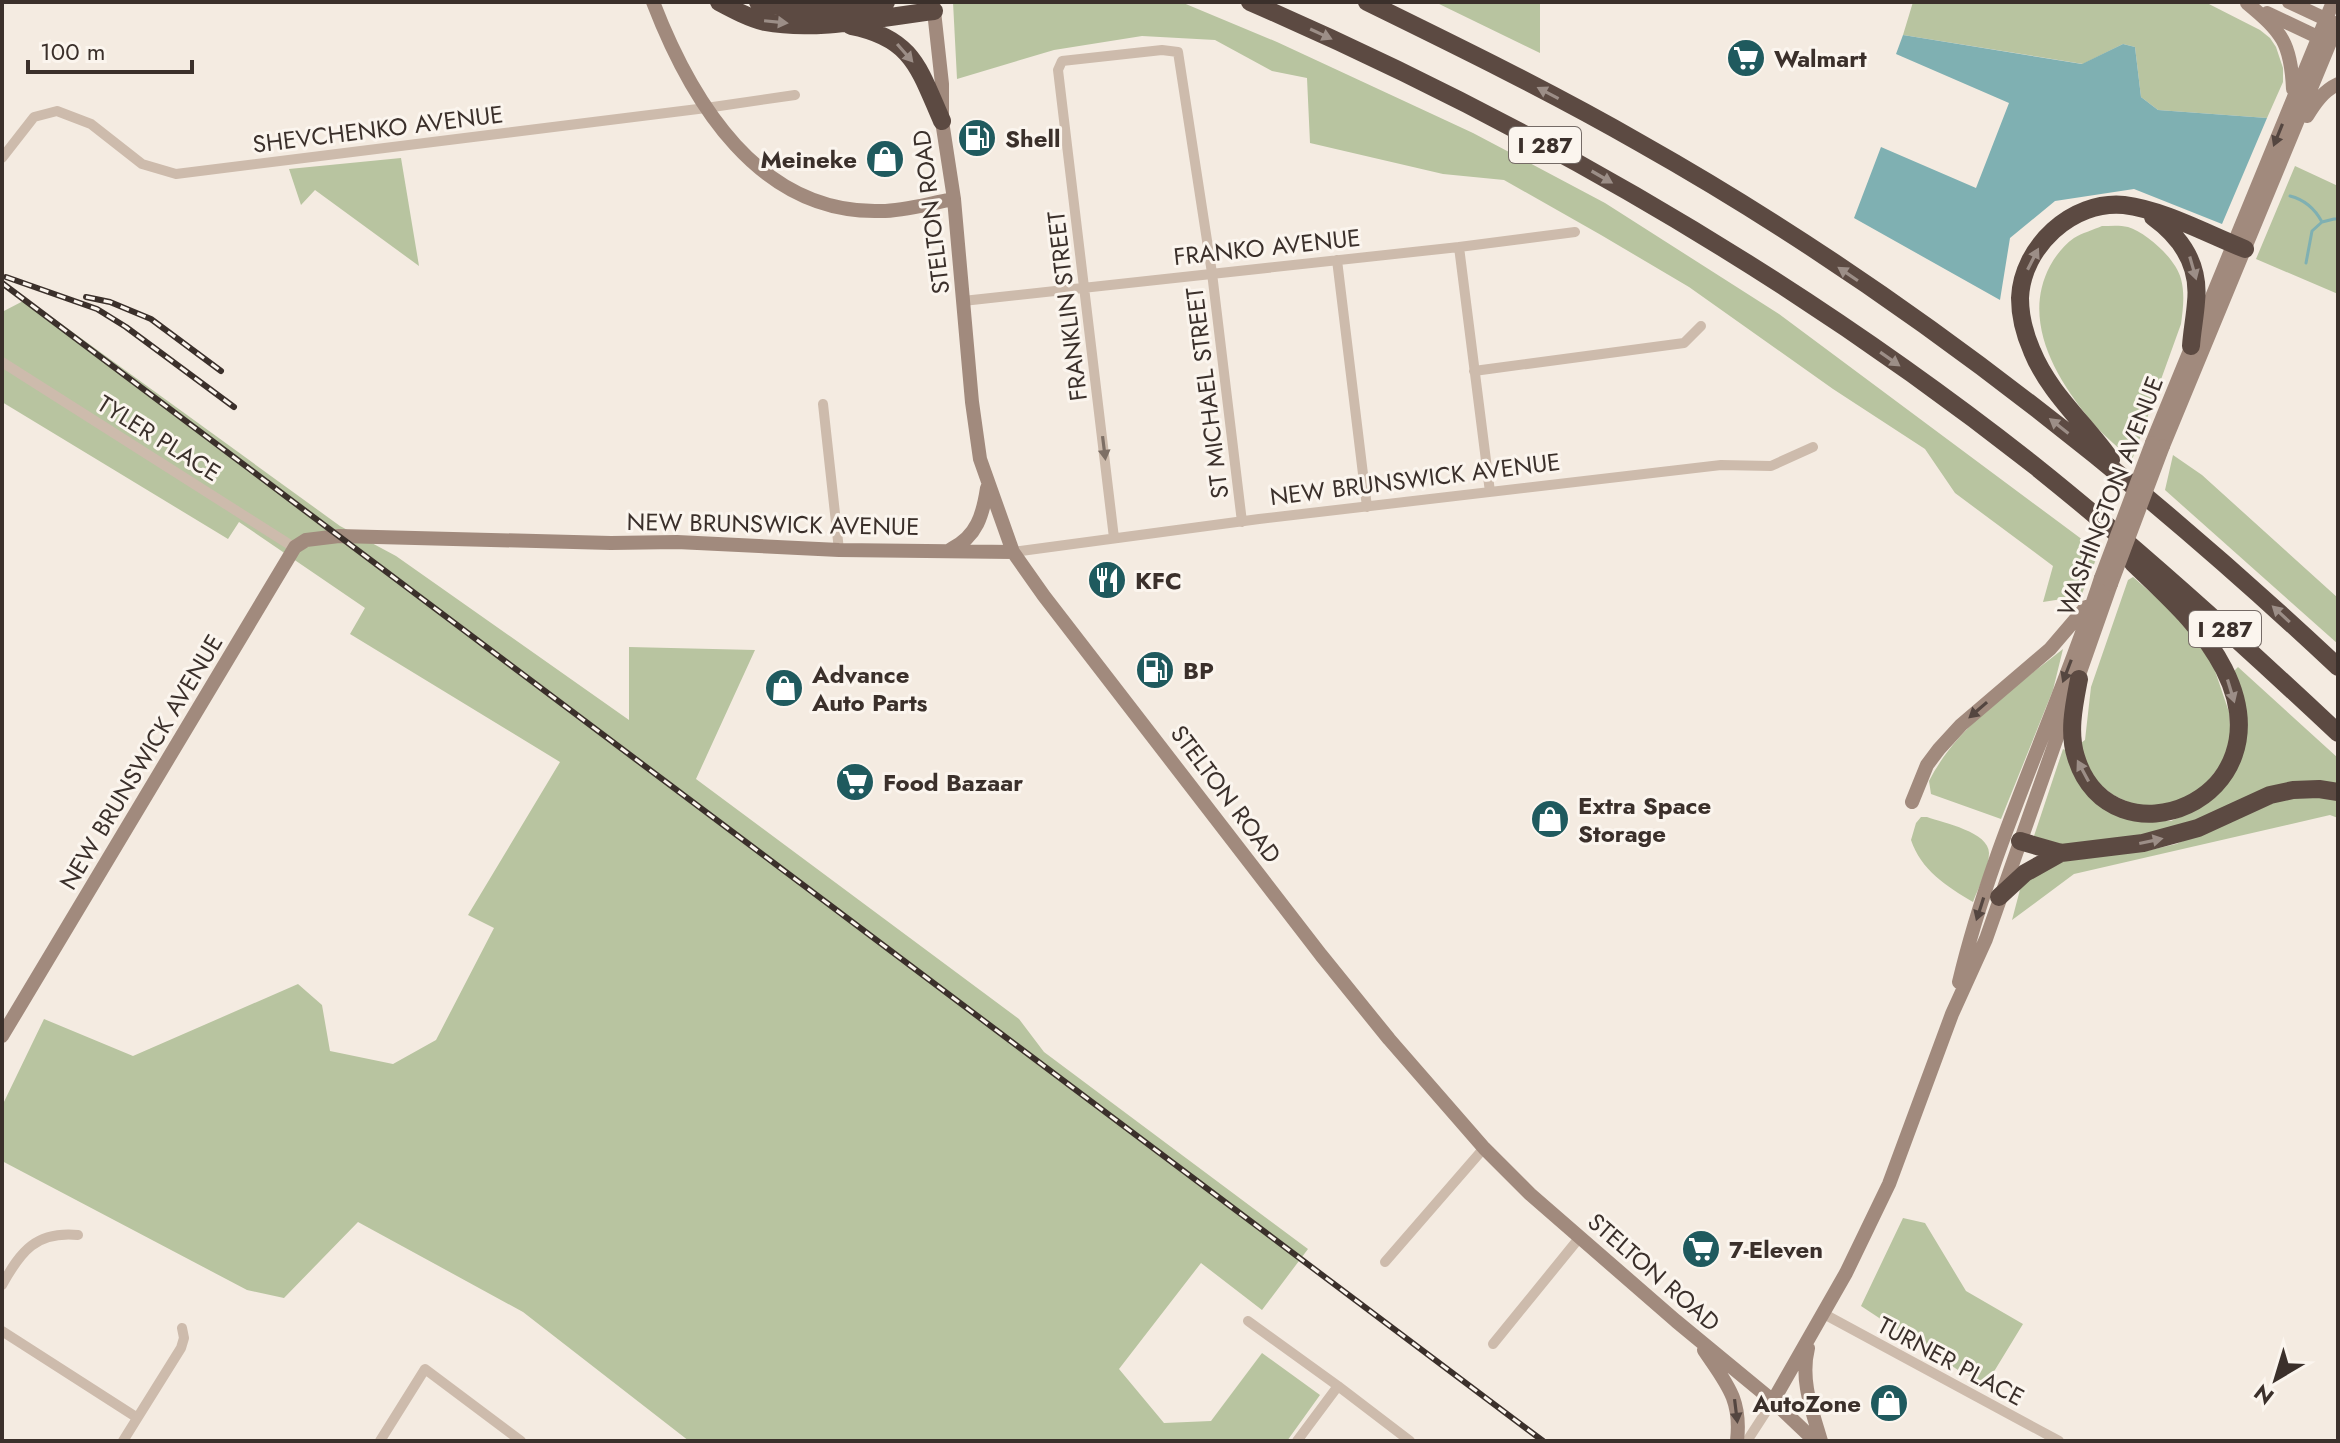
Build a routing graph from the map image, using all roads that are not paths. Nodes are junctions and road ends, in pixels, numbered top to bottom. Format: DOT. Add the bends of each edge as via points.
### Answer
graph roads {
  1 [pos="653,2"];
  2 [pos="719,2"];
  3 [pos="758,2"];
  4 [pos="886,2"];
  5 [pos="1250,2"];
  6 [pos="1367,2"];
  7 [pos="2246,2"];
  8 [pos="2289,2"];
  9 [pos="2333,2"];
  10 [pos="934,6"];
  11 [pos="838,10"];
  12 [pos="2335,23"];
  13 [pos="2329,42"];
  14 [pos="1182,70"];
  15 [pos="2338,84"];
  16 [pos="795,95"];
  17 [pos="2293,97"];
  18 [pos="706,108"];
  19 [pos="942,121"];
  20 [pos="2,158"];
  21 [pos="2280,166"];
  22 [pos="954,199"];
  23 [pos="2144,210"];
  24 [pos="1575,232"];
  25 [pos="1459,247"];
  26 [pos="2239,247"];
  27 [pos="1337,260"];
  28 [pos="1212,273"];
  29 [pos="1085,287"];
  30 [pos="963,301"];
  31 [pos="1701,326"];
  32 [pos="2191,346"];
  33 [pos="2,362"];
  34 [pos="1474,371"];
  35 [pos="823,404"];
  36 [pos="2157,444"];
  37 [pos="1813,447"];
  38 [pos="2120,474"];
  39 [pos="988,483"];
  40 [pos="1490,492"];
  41 [pos="1367,507"];
  42 [pos="1242,522"];
  43 [pos="2110,527"];
  44 [pos="1114,538"];
  45 [pos="295,548"];
  46 [pos="839,550"];
  47 [pos="949,550"];
  48 [pos="1013,552"];
  49 [pos="2106,581"];
  50 [pos="2094,598"];
  51 [pos="2338,667"];
  52 [pos="2079,679"];
  53 [pos="2338,733"];
  54 [pos="2338,792"];
  55 [pos="1912,802"];
  56 [pos="2020,841"];
  57 [pos="2061,853"];
  58 [pos="1999,897"];
  59 [pos="1952,1014"];
  60 [pos="2,1036"];
  61 [pos="1484,1148"];
  62 [pos="78,1235"];
  63 [pos="1580,1237"];
  64 [pos="1385,1262"];
  65 [pos="2,1285"];
  66 [pos="1824,1314"];
  67 [pos="1248,1321"];
  68 [pos="182,1328"];
  69 [pos="2,1331"];
  70 [pos="1812,1335"];
  71 [pos="1695,1337"];
  72 [pos="1493,1344"];
  73 [pos="1338,1386"];
  74 [pos="1773,1401"];
  75 [pos="136,1417"];
  76 [pos="123,1441"];
  77 [pos="380,1441"];
  78 [pos="521,1441"];
  79 [pos="1297,1441"];
  80 [pos="1410,1441"];
  81 [pos="1737,1441"];
  82 [pos="1747,1441"];
  83 [pos="1815,1441"];
  84 [pos="1821,1441"];
  85 [pos="2059,1441"];
  1 -- 18 [label="main road" via="681,67"];
  2 -- 11 [label="highway, one-way" via="751,18 801,25"];
  3 -- 11 [label="highway"];
  4 -- 11 [label="highway"];
  5 -- 43 [label="highway, I 287, one-way" via="1466,103 1711,240 1904,368"];
  38 -- 6 [label="highway, I 287, one-way" via="1956,348 1782,229 1604,123"];
  7 -- 13 [label="main road"];
  7 -- 17 [label="main road" via="2286,43"];
  8 -- 12 [label="main road"];
  9 -- 12 [label="main road, WASHINGTON AVENUE"];
  10 -- 11 [label="highway"];
  10 -- 19 [label="main road, STELTON ROAD"];
  11 -- 19 [label="highway, one-way" via="903,49"];
  12 -- 13 [label="main road, WASHINGTON AVENUE"];
  13 -- 17 [label="main road, WASHINGTON AVENUE"];
  13 -- 21 [label="main road, WASHINGTON AVENUE"];
  14 -- 28 [label="street, ST MICHAEL STREET"];
  14 -- 29 [label="street, FRANKLIN STREET" via="1178,52 1162,50 1062,61 1058,70"];
  15 -- 21 [label="main road" via="2315,102"];
  16 -- 18 [label="street, SHEVCHENKO AVENUE"];
  17 -- 26 [label="main road, WASHINGTON AVENUE, one-way"];
  18 -- 20 [label="street, SHEVCHENKO AVENUE" via="176,174 142,164 91,124 57,111 34,117"];
  18 -- 22 [label="main road" via="751,162 820,201 882,211"];
  19 -- 22 [label="main road, STELTON ROAD"];
  21 -- 26 [label="main road, WASHINGTON AVENUE"];
  22 -- 30 [label="main road, STELTON ROAD"];
  23 -- 26 [label="highway"];
  23 -- 32 [label="highway, one-way" via="2191,258 2197,287"];
  38 -- 23 [label="highway, one-way" via="2042,372 2025,334 2020,296 2031,260 2056,227 2103,207"];
  24 -- 25 [label="street, FRANKO AVENUE"];
  25 -- 27 [label="street, FRANKO AVENUE"];
  25 -- 34 [label="street"];
  26 -- 32 [label="main road, WASHINGTON AVENUE"];
  26 -- 36 [label="main road, WASHINGTON AVENUE"];
  27 -- 28 [label="street, FRANKO AVENUE"];
  27 -- 41 [label="street"];
  28 -- 29 [label="street, FRANKO AVENUE"];
  28 -- 42 [label="street, ST MICHAEL STREET"];
  29 -- 30 [label="street, FRANKO AVENUE"];
  29 -- 44 [label="street, FRANKLIN STREET, one-way"];
  30 -- 39 [label="main road, STELTON ROAD" via="972,402"];
  31 -- 34 [label="street" via="1684,343"];
  32 -- 36 [label="main road, WASHINGTON AVENUE"];
  33 -- 45 [label="street, TYLER PLACE"];
  34 -- 40 [label="street"];
  35 -- 46 [label="street"];
  36 -- 49 [label="main road, WASHINGTON AVENUE, bridge"];
  37 -- 40 [label="street, NEW BRUNSWICK AVENUE" via="1771,466 1721,465"];
  51 -- 38 [label="highway, I 287, one-way"];
  39 -- 47 [label="main road" via="973,533"];
  39 -- 48 [label="main road, STELTON ROAD"];
  40 -- 41 [label="street, NEW BRUNSWICK AVENUE"];
  41 -- 42 [label="street, NEW BRUNSWICK AVENUE"];
  42 -- 44 [label="street, NEW BRUNSWICK AVENUE"];
  43 -- 52 [label="highway, one-way" via="2134,564 2206,639 2225,670 2239,735 2218,783 2179,810 2144,814 2112,803 2092,787 2076,758 2072,734"];
  43 -- 53 [label="highway, I 287"];
  44 -- 48 [label="street, NEW BRUNSWICK AVENUE"];
  45 -- 46 [label="main road, NEW BRUNSWICK AVENUE" via="306,540 339,536"];
  45 -- 60 [label="main road, NEW BRUNSWICK AVENUE"];
  46 -- 47 [label="main road, NEW BRUNSWICK AVENUE"];
  47 -- 48 [label="main road, NEW BRUNSWICK AVENUE"];
  48 -- 61 [label="main road, STELTON ROAD" via="1321,955"];
  49 -- 50 [label="main road, WASHINGTON AVENUE"];
  49 -- 52 [label="main road, WASHINGTON AVENUE"];
  50 -- 55 [label="main road, one-way" via="2050,649 1939,749"];
  50 -- 59 [label="main road, WASHINGTON AVENUE, one-way" via="1997,856"];
  52 -- 56 [label="main road, WASHINGTON AVENUE"];
  57 -- 54 [label="highway, one-way" via="2172,836 2270,795"];
  56 -- 57 [label="highway"];
  56 -- 58 [label="main road, WASHINGTON AVENUE"];
  57 -- 58 [label="highway" via="2025,873"];
  58 -- 59 [label="main road, WASHINGTON AVENUE"];
  59 -- 66 [label="main road, WASHINGTON AVENUE" via="1889,1184"];
  61 -- 63 [label="main road, STELTON ROAD"];
  61 -- 64 [label="street"];
  62 -- 65 [label="street" via="47,1236 32,1244"];
  63 -- 71 [label="main road, STELTON ROAD"];
  63 -- 72 [label="street"];
  66 -- 70 [label="main road, WASHINGTON AVENUE"];
  66 -- 85 [label="street, TURNER PLACE"];
  67 -- 73 [label="street"];
  68 -- 75 [label="street" via="181,1348"];
  69 -- 75 [label="street"];
  70 -- 74 [label="main road, WASHINGTON AVENUE"];
  70 -- 84 [label="main road" via="1805,1376"];
  71 -- 74 [label="main road, STELTON ROAD"];
  71 -- 81 [label="main road, one-way" via="1733,1393"];
  73 -- 79 [label="street"];
  73 -- 80 [label="street"];
  74 -- 82 [label="street, WASHINGTON AVENUE"];
  74 -- 83 [label="main road, STELTON ROAD"];
  75 -- 76 [label="street"];
  77 -- 78 [label="street" via="425,1369"];
}
